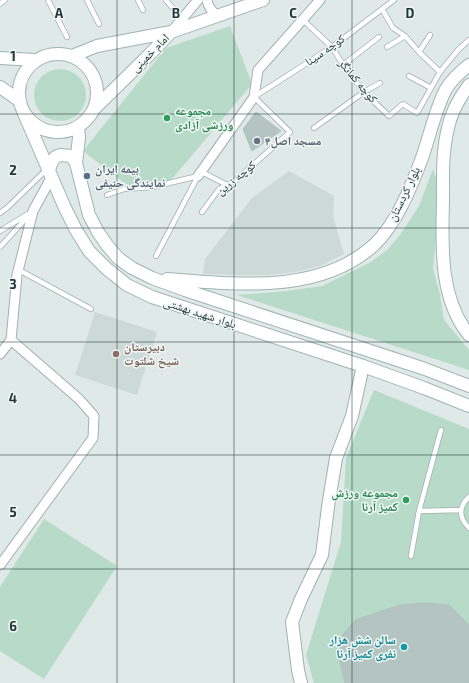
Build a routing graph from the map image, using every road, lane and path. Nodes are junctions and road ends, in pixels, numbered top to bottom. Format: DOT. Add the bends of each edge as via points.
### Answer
graph roads {
  1 [pos="5,0"];
  2 [pos="48,0"];
  3 [pos="87,0"];
  4 [pos="138,0"];
  5 [pos="166,0"];
  6 [pos="198,0"];
  7 [pos="207,0"];
  8 [pos="263,0"];
  9 [pos="320,0"];
  10 [pos="394,0"];
  11 [pos="0,4"];
  12 [pos="382,9"];
  13 [pos="144,10"];
  14 [pos="218,15"];
  15 [pos="182,19"];
  16 [pos="303,20"];
  17 [pos="99,24"];
  18 [pos="171,32"];
  19 [pos="430,35"];
  20 [pos="405,36"];
  21 [pos="67,37"];
  22 [pos="379,38"];
  23 [pos="469,40"];
  24 [pos="332,47"];
  25 [pos="387,47"];
  26 [pos="419,52"];
  27 [pos="72,56"];
  28 [pos="0,58"];
  29 [pos="35,60"];
  30 [pos="469,65"];
  31 [pos="343,66"];
  32 [pos="440,72"];
  33 [pos="409,76"];
  34 [pos="380,83"];
  35 [pos="469,85"];
  36 [pos="431,88"];
  37 [pos="2,89"];
  38 [pos="364,92"];
  39 [pos="254,97"];
  40 [pos="22,109"];
  41 [pos="94,109"];
  42 [pos="78,126"];
  43 [pos="314,128"];
  44 [pos="76,163"];
  45 [pos="49,173"];
  46 [pos="200,174"];
  47 [pos="228,185"];
  48 [pos="108,195"];
  49 [pos="8,207"];
  50 [pos="0,210"];
  51 [pos="33,211"];
  52 [pos="202,212"];
  53 [pos="0,213"];
  54 [pos="0,231"];
  55 [pos="0,247"];
  56 [pos="156,256"];
  57 [pos="19,270"];
  58 [pos="152,278"];
  59 [pos="91,309"];
  60 [pos="469,335"];
  61 [pos="12,340"];
  62 [pos="0,354"];
  63 [pos="363,366"];
  64 [pos="469,386"];
  65 [pos="468,406"];
  66 [pos="441,430"];
  67 [pos="469,497"];
  68 [pos="461,510"];
  69 [pos="419,511"];
  70 [pos="469,528"];
  71 [pos="411,556"];
  72 [pos="0,565"];
  73 [pos="301,683"];
  1 -- 11 [label="lane"];
  2 -- 21 [label="lane"];
  3 -- 17 [label="lane"];
  4 -- 13 [label="lane"];
  5 -- 15 [label="lane"];
  6 -- 15 [label="street"];
  7 -- 14 [label="street" via="212,11"];
  8 -- 14 [label="main road, امام خمینی"];
  9 -- 16 [label="street"];
  10 -- 12 [label="lane, کوچه سینا"];
  12 -- 20 [label="lane" via="393,28"];
  12 -- 24 [label="lane, کوچه سینا"];
  14 -- 18 [label="main road, امام خمینی"];
  15 -- 18 [label="street"];
  16 -- 24 [label="lane, کوچه کمانگر"];
  16 -- 39 [label="street" via="258,70"];
  18 -- 27 [label="main road" via="97,46"];
  18 -- 41 [label="main road, امام خمینی"];
  19 -- 26 [label="lane"];
  20 -- 25 [label="lane"];
  20 -- 26 [label="lane"];
  22 -- 31 [label="lane"];
  23 -- 32 [label="lane"];
  24 -- 31 [label="lane, کوچه کمانگر"];
  24 -- 39 [label="lane, کوچه سینا"];
  26 -- 32 [label="lane"];
  27 -- 29 [label="main road" via="59,53"];
  27 -- 41 [label="main road" via="91,72 96,83"];
  28 -- 29 [label="main road"];
  29 -- 40 [label="main road" via="20,81 18,94"];
  30 -- 58 [label="main road, بلوار کردستان" via="446,88 422,158 398,213 375,244 354,260 322,275 270,283 216,283"];
  31 -- 38 [label="lane, کوچه کمانگر"];
  32 -- 36 [label="lane"];
  33 -- 36 [label="lane"];
  34 -- 38 [label="lane"];
  35 -- 60 [label="main road" via="452,115 445,143 442,236 447,287 458,319"];
  36 -- 38 [label="lane, کوچه کمانگر" via="417,113 403,104 389,116"];
  37 -- 40 [label="main road" via="20,101"];
  38 -- 43 [label="lane"];
  39 -- 46 [label="street"];
  39 -- 47 [label="lane, کوچه زرین" via="290,132"];
  40 -- 42 [label="main road" via="31,121 41,128 54,132"];
  40 -- 45 [label="main road, بلوار شهید بهشتی"];
  41 -- 42 [label="main road"];
  42 -- 44 [label="main road, بلوار شهید بهشتی"];
  44 -- 45 [label="main road" via="71,156 60,155 50,163"];
  44 -- 58 [label="main road, بلوار شهید بهشتی" via="89,214 106,245 118,258"];
  45 -- 49 [label="lane"];
  45 -- 51 [label="street"];
  45 -- 63 [label="main road, بلوار شهید بهشتی" via="89,251 127,285 166,302"];
  46 -- 47 [label="lane"];
  46 -- 48 [label="lane" via="153,187 124,189"];
  46 -- 56 [label="lane"];
  47 -- 52 [label="lane, کوچه زرین" via="219,189"];
  49 -- 50 [label="lane"];
  49 -- 53 [label="lane"];
  51 -- 54 [label="lane"];
  51 -- 55 [label="lane"];
  51 -- 57 [label="street"];
  57 -- 59 [label="lane"];
  57 -- 61 [label="street"];
  58 -- 64 [label="main road, بلوار شهید بهشتی"];
  61 -- 62 [label="street"];
  61 -- 72 [label="street" via="79,399 94,416 93,438"];
  63 -- 65 [label="main road, بلوار شهید بهشتی"];
  63 -- 73 [label="main road" via="352,416 336,458 322,555 292,622"];
  66 -- 69 [label="lane"];
  67 -- 68 [label="lane"];
  68 -- 69 [label="lane"];
  68 -- 70 [label="lane" via="464,523"];
  69 -- 71 [label="lane"];
}
